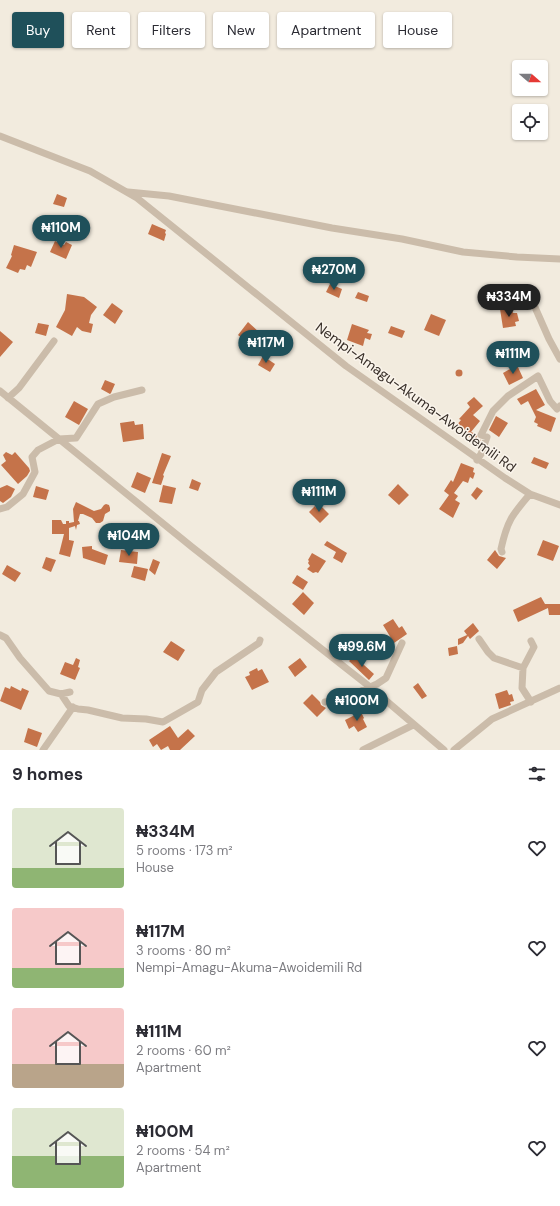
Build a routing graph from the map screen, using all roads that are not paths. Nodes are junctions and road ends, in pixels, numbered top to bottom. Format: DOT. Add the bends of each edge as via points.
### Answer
graph roads {
  1 [pos="0,136"];
  2 [pos="125,191"];
  3 [pos="560,259"];
  4 [pos="534,305"];
  5 [pos="54,341"];
  6 [pos="560,359"];
  7 [pos="142,390"];
  8 [pos="0,391"];
  9 [pos="8,398"];
  10 [pos="560,406"];
  11 [pos="59,439"];
  12 [pos="477,460"];
  13 [pos="530,494"];
  14 [pos="560,505"];
  15 [pos="0,509"];
  16 [pos="502,552"];
  17 [pos="0,635"];
  18 [pos="479,639"];
  19 [pos="260,640"];
  20 [pos="531,641"];
  21 [pos="402,643"];
  22 [pos="523,668"];
  23 [pos="370,687"];
  24 [pos="560,688"];
  25 [pos="70,692"];
  26 [pos="61,694"];
  27 [pos="325,702"];
  28 [pos="531,702"];
  29 [pos="73,707"];
  30 [pos="413,725"];
  31 [pos="43,750"];
  32 [pos="363,750"];
  33 [pos="444,750"];
  34 [pos="454,750"];
  1 -- 2 [label="street, Nempi-Amagu-Akuma-Awoidemili Rd" via="90,171"];
  2 -- 3 [label="street" via="169,196 463,252"];
  2 -- 12 [label="street, Nempi-Amagu-Akuma-Awoidemili Rd" via="346,366"];
  4 -- 6 [label="street"];
  5 -- 9 [label="street" via="19,388"];
  7 -- 11 [label="street" via="98,404 76,438"];
  8 -- 9 [label="street"];
  9 -- 11 [label="street"];
  10 -- 12 [label="street" via="557,409 550,401 538,376 508,396 493,411 481,435 487,437"];
  11 -- 15 [label="street" via="38,450 32,457 34,472 23,494 7,507"];
  11 -- 23 [label="street"];
  12 -- 13 [label="street, Nempi-Amagu-Akuma-Awoidemili Rd"];
  13 -- 14 [label="street, Nempi-Amagu-Akuma-Awoidemili Rd"];
  13 -- 16 [label="street" via="505,528"];
  17 -- 26 [label="street" via="6,638 49,691"];
  18 -- 22 [label="street" via="494,658"];
  19 -- 29 [label="street" via="216,672 202,690 198,702 163,722 122,718"];
  20 -- 22 [label="street" via="534,647"];
  21 -- 23 [label="street" via="386,678"];
  22 -- 28 [label="street" via="522,688"];
  23 -- 27 [label="street" via="341,700"];
  23 -- 30 [label="street"];
  24 -- 28 [label="street"];
  25 -- 26 [label="street"];
  26 -- 29 [label="street" via="69,706"];
  28 -- 34 [label="street" via="492,719"];
  29 -- 31 [label="street"];
  30 -- 32 [label="street"];
  30 -- 33 [label="street"];
}
